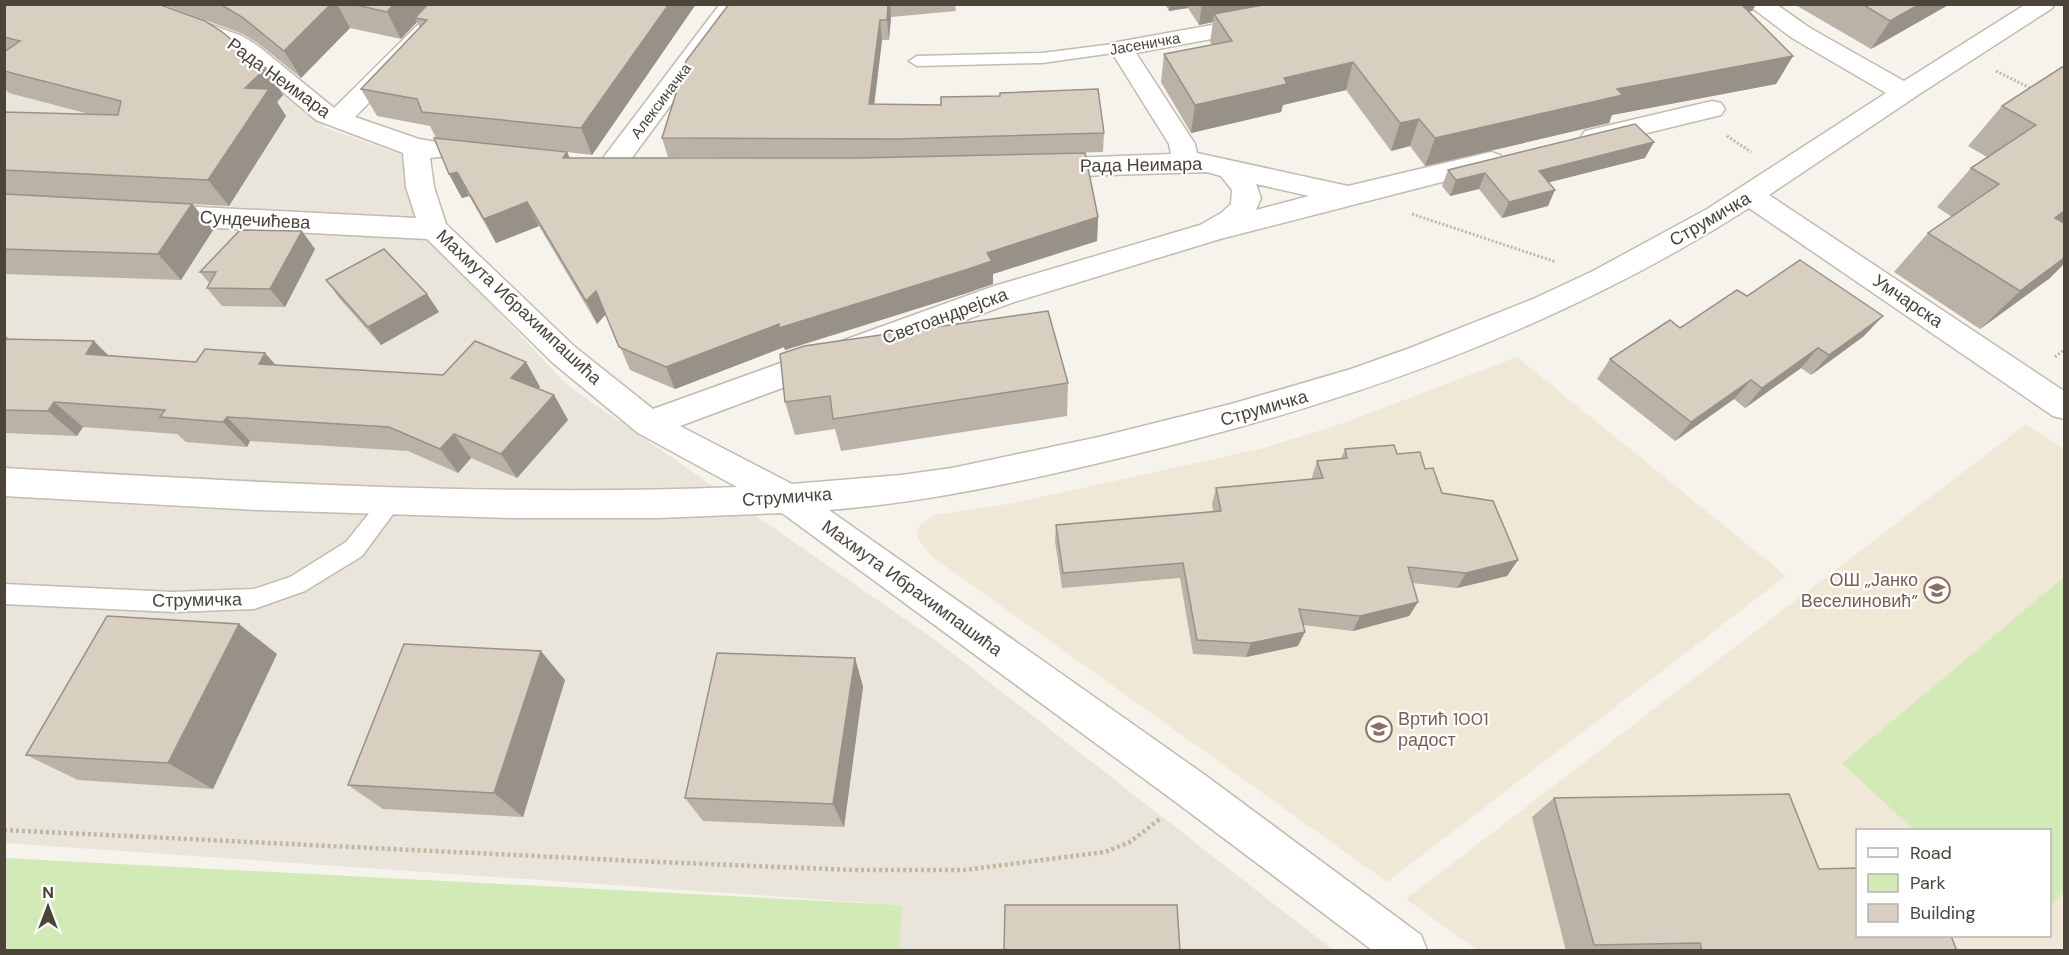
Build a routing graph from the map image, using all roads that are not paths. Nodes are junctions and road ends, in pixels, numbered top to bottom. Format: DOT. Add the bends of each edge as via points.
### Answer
graph roads {
  1 [pos="129,4"];
  2 [pos="453,4"];
  3 [pos="733,4"];
  4 [pos="1759,4"];
  5 [pos="2043,4"];
  6 [pos="172,10"];
  7 [pos="1280,20"];
  8 [pos="1121,48"];
  9 [pos="917,61"];
  10 [pos="1904,92"];
  11 [pos="1702,111"];
  12 [pos="337,120"];
  13 [pos="1566,143"];
  14 [pos="416,147"];
  15 [pos="459,153"];
  16 [pos="1520,154"];
  17 [pos="1186,162"];
  18 [pos="646,169"];
  19 [pos="1023,169"];
  20 [pos="1231,169"];
  21 [pos="1348,196"];
  22 [pos="1751,196"];
  23 [pos="133,213"];
  24 [pos="434,229"];
  25 [pos="1210,232"];
  26 [pos="2064,406"];
  27 [pos="649,423"];
  28 [pos="4,482"];
  29 [pos="787,498"];
  30 [pos="391,502"];
  31 [pos="4,594"];
  32 [pos="1406,951"];
  1 -- 6 [label="street, Рада Неимара"];
  2 -- 12 [label="street"];
  3 -- 18 [label="street, Алексиначка" via="599,167"];
  4 -- 10 [label="street" via="1801,33"];
  5 -- 10 [label="street, Струмичка"];
  6 -- 12 [label="street, Рада Неимара" via="241,46"];
  7 -- 8 [label="street, Јасеничка"];
  8 -- 9 [label="lane, Јасеничка" via="1042,58"];
  8 -- 17 [label="street" via="1182,144"];
  10 -- 22 [label="street, Струмичка"];
  11 -- 13 [label="street"];
  12 -- 14 [label="street, Рада Неимара"];
  14 -- 15 [label="street, Рада Неимара"];
  14 -- 24 [label="street, Махмута Ибрахимпашића" via="420,187"];
  16 -- 21 [label="street, Светоандрејска"];
  17 -- 19 [label="street, Рада Неимара"];
  17 -- 20 [label="street, Рада Неимара"];
  20 -- 21 [label="street, Рада Неимара"];
  20 -- 25 [label="street, Светоандрејска" via="1241,179 1247,199 1235,220"];
  21 -- 25 [label="street, Светоандрејска"];
  22 -- 26 [label="street, Умчарска"];
  22 -- 29 [label="street, Струмичка" via="1601,280 1437,350 1317,393 1150,438 991,474 903,488"];
  23 -- 24 [label="street, Сундечићева"];
  24 -- 27 [label="street, Махмута Ибрахимпашића" via="564,355"];
  25 -- 27 [label="street, Светоандрејска" via="1004,294"];
  27 -- 29 [label="street, Махмута Ибрахимпашића"];
  28 -- 30 [label="street, Струмичка"];
  29 -- 30 [label="street, Струмичка" via="575,505"];
  29 -- 32 [label="street, Махмута Ибрахимпашића" via="1191,789"];
  30 -- 31 [label="lane, Струмичка" via="354,549 297,584 254,599 173,602"];
}
